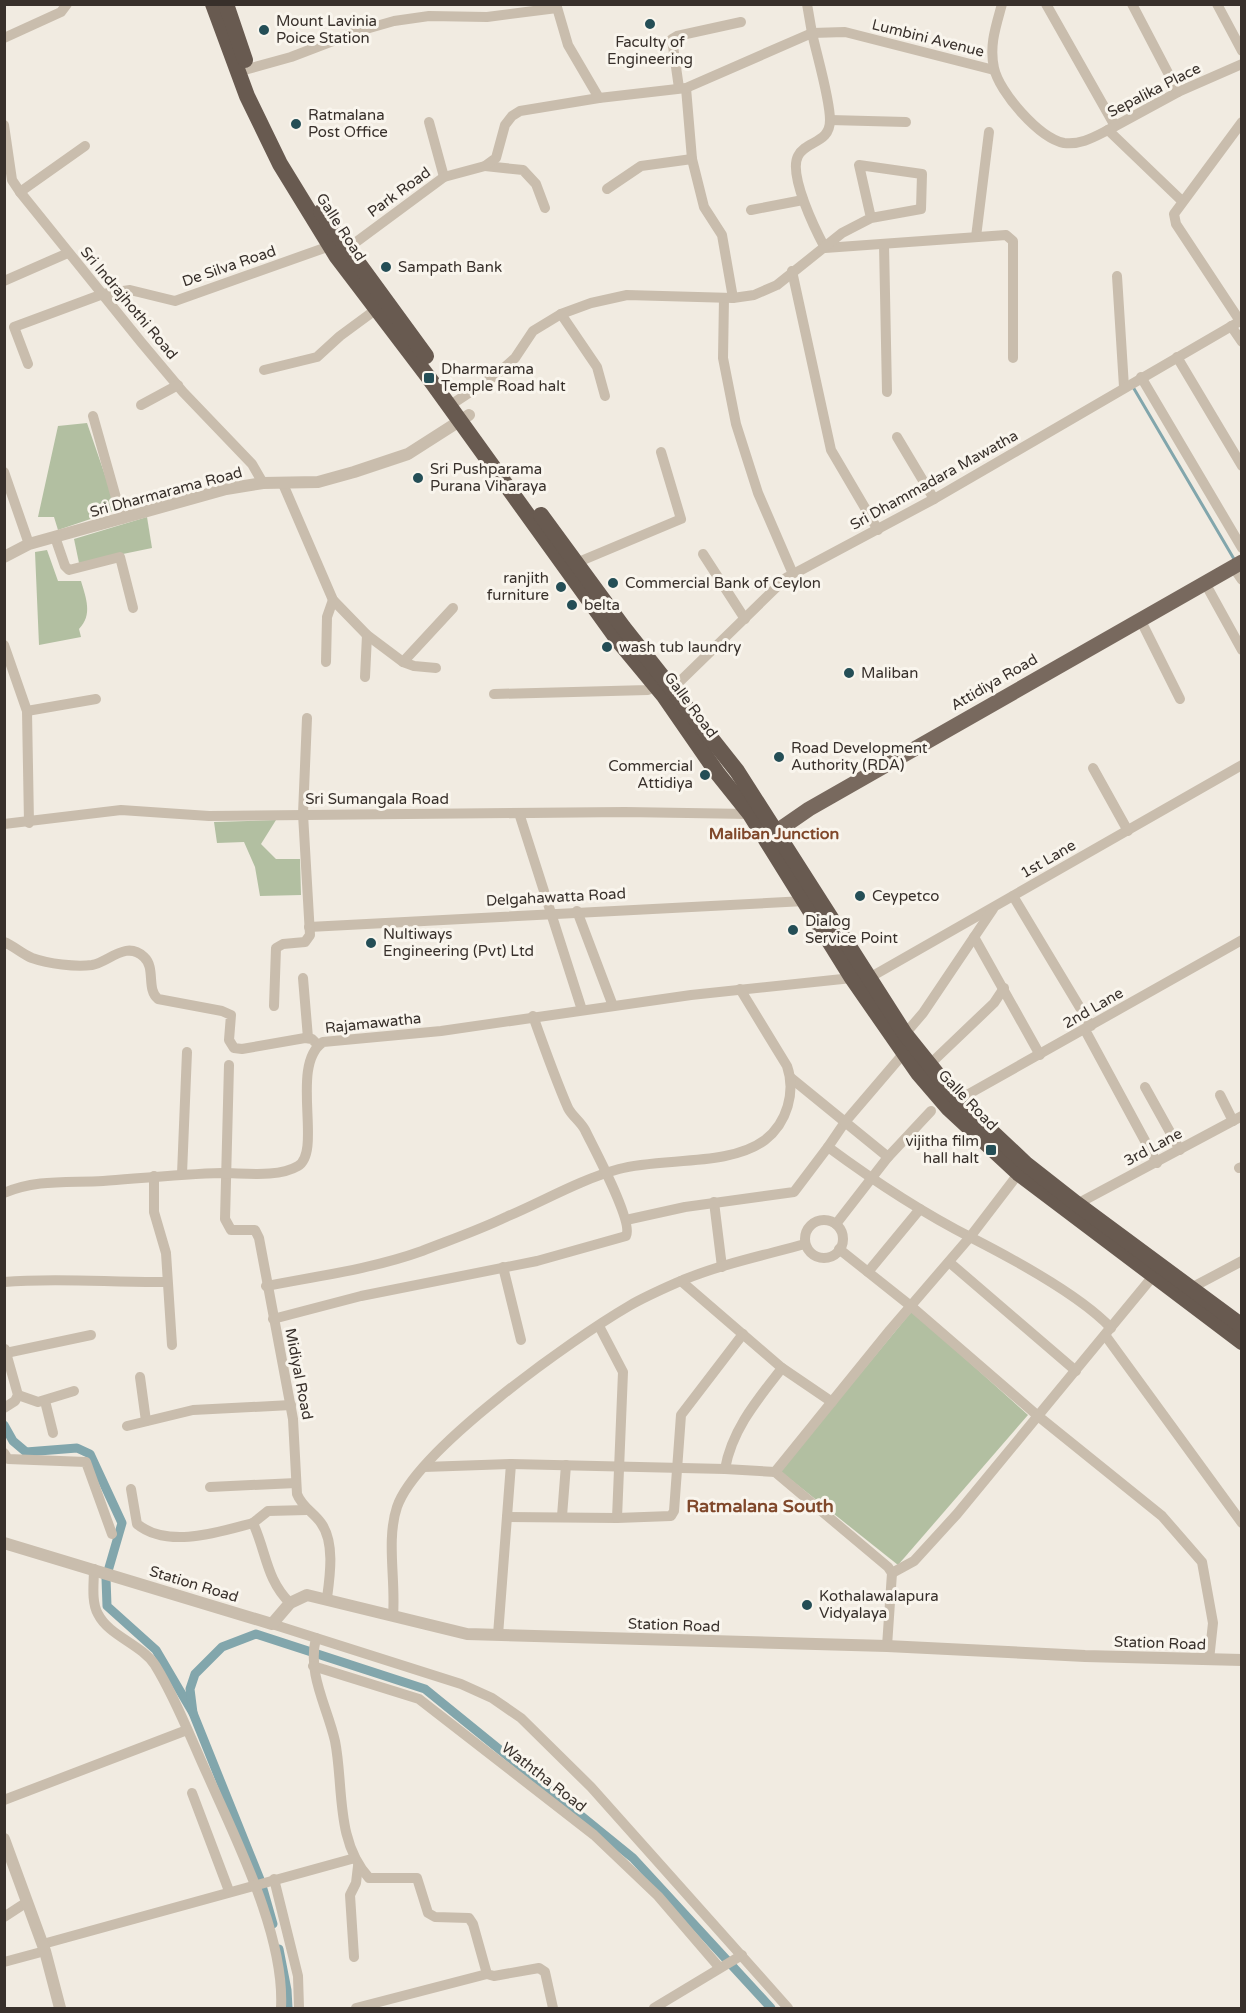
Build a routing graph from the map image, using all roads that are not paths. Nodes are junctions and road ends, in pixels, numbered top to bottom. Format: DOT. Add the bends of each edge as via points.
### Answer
graph roads {
  1 [pos="67,4"];
  2 [pos="213,4"];
  3 [pos="226,4"];
  4 [pos="807,4"];
  5 [pos="1002,4"];
  6 [pos="1046,4"];
  7 [pos="1132,4"];
  8 [pos="1217,4"];
  9 [pos="557,6"];
  10 [pos="741,22"];
  11 [pos="812,33"];
  12 [pos="4,38"];
  13 [pos="1242,51"];
  14 [pos="1242,64"];
  15 [pos="994,70"];
  16 [pos="243,71"];
  17 [pos="683,88"];
  18 [pos="1178,92"];
  19 [pos="599,98"];
  20 [pos="830,120"];
  21 [pos="429,122"];
  22 [pos="906,122"];
  23 [pos="1242,122"];
  24 [pos="4,125"];
  25 [pos="1111,128"];
  26 [pos="989,132"];
  27 [pos="7,146"];
  28 [pos="85,146"];
  29 [pos="692,159"];
  30 [pos="485,166"];
  31 [pos="444,177"];
  32 [pos="607,189"];
  33 [pos="20,192"];
  34 [pos="802,200"];
  35 [pos="1182,201"];
  36 [pos="544,208"];
  37 [pos="751,210"];
  38 [pos="871,218"];
  39 [pos="976,237"];
  40 [pos="884,244"];
  41 [pos="825,248"];
  42 [pos="338,250"];
  43 [pos="68,253"];
  44 [pos="792,271"];
  45 [pos="1117,276"];
  46 [pos="4,282"];
  47 [pos="103,294"];
  48 [pos="729,298"];
  49 [pos="378,308"];
  50 [pos="561,315"];
  51 [pos="1237,322"];
  52 [pos="1242,342"];
  53 [pos="1177,357"];
  54 [pos="1013,358"];
  55 [pos="28,364"];
  56 [pos="264,370"];
  57 [pos="1142,377"];
  58 [pos="178,385"];
  59 [pos="1124,387"];
  60 [pos="887,392"];
  61 [pos="605,396"];
  62 [pos="454,403"];
  63 [pos="141,405"];
  64 [pos="93,416"];
  65 [pos="465,418"];
  66 [pos="897,437"];
  67 [pos="661,452"];
  68 [pos="1242,466"];
  69 [pos="4,472"];
  70 [pos="263,483"];
  71 [pos="283,484"];
  72 [pos="934,499"];
  73 [pos="122,519"];
  74 [pos="878,530"];
  75 [pos="55,537"];
  76 [pos="29,544"];
  77 [pos="1242,548"];
  78 [pos="703,554"];
  79 [pos="4,557"];
  80 [pos="576,563"];
  81 [pos="1238,564"];
  82 [pos="793,574"];
  83 [pos="1242,580"];
  84 [pos="1205,583"];
  85 [pos="333,600"];
  86 [pos="133,608"];
  87 [pos="453,608"];
  88 [pos="745,619"];
  89 [pos="1140,619"];
  90 [pos="367,635"];
  91 [pos="4,645"];
  92 [pos="1242,650"];
  93 [pos="326,662"];
  94 [pos="403,662"];
  95 [pos="436,668"];
  96 [pos="365,677"];
  97 [pos="665,688"];
  98 [pos="494,694"];
  99 [pos="96,699"];
  100 [pos="1180,699"];
  101 [pos="27,711"];
  102 [pos="307,718"];
  103 [pos="1242,765"];
  104 [pos="1093,768"];
  105 [pos="519,813"];
  106 [pos="303,814"];
  107 [pos="750,814"];
  108 [pos="29,823"];
  109 [pos="4,824"];
  110 [pos="1128,831"];
  111 [pos="772,835"];
  112 [pos="1013,896"];
  113 [pos="805,901"];
  114 [pos="994,908"];
  115 [pos="577,911"];
  116 [pos="550,913"];
  117 [pos="309,927"];
  118 [pos="974,937"];
  119 [pos="1242,940"];
  120 [pos="4,942"];
  121 [pos="303,978"];
  122 [pos="852,978"];
  123 [pos="869,978"];
  124 [pos="1004,988"];
  125 [pos="740,989"];
  126 [pos="273,1006"];
  127 [pos="613,1006"];
  128 [pos="582,1010"];
  129 [pos="533,1016"];
  130 [pos="1088,1028"];
  131 [pos="905,1034"];
  132 [pos="308,1038"];
  133 [pos="318,1045"];
  134 [pos="187,1052"];
  135 [pos="904,1053"];
  136 [pos="1040,1055"];
  137 [pos="229,1065"];
  138 [pos="928,1066"];
  139 [pos="791,1078"];
  140 [pos="1145,1087"];
  141 [pos="1220,1095"];
  142 [pos="942,1104"];
  143 [pos="1237,1119"];
  144 [pos="845,1122"];
  145 [pos="828,1148"];
  146 [pos="1180,1150"];
  147 [pos="888,1157"];
  148 [pos="1157,1162"];
  149 [pos="1022,1169"];
  150 [pos="225,1173"];
  151 [pos="606,1173"];
  152 [pos="182,1174"];
  153 [pos="154,1176"];
  154 [pos="872,1179"];
  155 [pos="4,1193"];
  156 [pos="714,1202"];
  157 [pos="1077,1204"];
  158 [pos="920,1209"];
  159 [pos="626,1220"];
  160 [pos="836,1224"];
  161 [pos="970,1238"];
  162 [pos="805,1244"];
  163 [pos="839,1249"];
  164 [pos="1242,1261"];
  165 [pos="949,1262"];
  166 [pos="503,1267"];
  167 [pos="722,1267"];
  168 [pos="868,1272"];
  169 [pos="1154,1275"];
  170 [pos="681,1281"];
  171 [pos="4,1282"];
  172 [pos="167,1282"];
  173 [pos="266,1286"];
  174 [pos="1191,1288"];
  175 [pos="912,1307"];
  176 [pos="273,1319"];
  177 [pos="599,1326"];
  178 [pos="1242,1326"];
  179 [pos="1108,1331"];
  180 [pos="743,1334"];
  181 [pos="91,1335"];
  182 [pos="521,1340"];
  183 [pos="1242,1342"];
  184 [pos="172,1345"];
  185 [pos="5,1351"];
  186 [pos="782,1368"];
  187 [pos="1076,1371"];
  188 [pos="140,1377"];
  189 [pos="74,1391"];
  190 [pos="18,1395"];
  191 [pos="45,1401"];
  192 [pos="831,1402"];
  193 [pos="291,1405"];
  194 [pos="4,1408"];
  195 [pos="1038,1416"];
  196 [pos="146,1421"];
  197 [pos="128,1426"];
  198 [pos="53,1433"];
  199 [pos="4,1453"];
  200 [pos="511,1464"];
  201 [pos="566,1465"];
  202 [pos="621,1466"];
  203 [pos="424,1467"];
  204 [pos="677,1467"];
  205 [pos="725,1469"];
  206 [pos="775,1472"];
  207 [pos="296,1483"];
  208 [pos="210,1487"];
  209 [pos="132,1489"];
  210 [pos="307,1510"];
  211 [pos="562,1516"];
  212 [pos="507,1517"];
  213 [pos="617,1518"];
  214 [pos="253,1523"];
  215 [pos="1242,1523"];
  216 [pos="111,1534"];
  217 [pos="4,1543"];
  218 [pos="94,1569"];
  219 [pos="892,1572"];
  220 [pos="327,1598"];
  221 [pos="290,1604"];
  222 [pos="393,1616"];
  223 [pos="272,1624"];
  224 [pos="498,1635"];
  225 [pos="314,1642"];
  226 [pos="887,1646"];
  227 [pos="1209,1660"];
  228 [pos="1242,1660"];
  229 [pos="312,1662"];
  230 [pos="187,1730"];
  231 [pos="192,1793"];
  232 [pos="4,1800"];
  233 [pos="4,1839"];
  234 [pos="357,1862"];
  235 [pos="272,1879"];
  236 [pos="255,1884"];
  237 [pos="229,1891"];
  238 [pos="27,1902"];
  239 [pos="4,1917"];
  240 [pos="44,1947"];
  241 [pos="742,1955"];
  242 [pos="354,1957"];
  243 [pos="4,1962"];
  244 [pos="725,1964"];
  245 [pos="487,1974"];
  246 [pos="60,2008"];
  247 [pos="280,2008"];
  248 [pos="299,2008"];
  249 [pos="356,2008"];
  250 [pos="553,2008"];
  251 [pos="654,2008"];
  252 [pos="788,2008"];
  1 -- 12 [label="street" via="61,12"];
  2 -- 16 [label="highway, Galle Road"];
  3 -- 16 [label="highway, Galle Road"];
  4 -- 11 [label="street"];
  5 -- 15 [label="street" via="991,42"];
  6 -- 25 [label="street"];
  7 -- 18 [label="street"];
  8 -- 13 [label="street"];
  9 -- 16 [label="street" via="487,16 429,16 394,21"];
  9 -- 19 [label="street" via="568,45"];
  10 -- 17 [label="street" via="672,39"];
  11 -- 15 [label="street, Lumbini Avenue" via="845,32"];
  11 -- 17 [label="street"];
  11 -- 20 [label="street"];
  14 -- 18 [label="street, Sepalika Place"];
  15 -- 25 [label="street" via="1014,106 1063,143 1086,142"];
  16 -- 42 [label="highway, Galle Road" via="287,177"];
  17 -- 19 [label="street"];
  17 -- 29 [label="street"];
  18 -- 25 [label="street, Sepalika Place"];
  19 -- 30 [label="street" via="520,111 506,125 496,158"];
  20 -- 22 [label="street"];
  20 -- 34 [label="street" via="825,135 798,156"];
  21 -- 31 [label="street"];
  23 -- 35 [label="street"];
  24 -- 27 [label="street, Sri Indrajhothi Road"];
  25 -- 35 [label="street, Sepalika Place"];
  26 -- 39 [label="street"];
  27 -- 33 [label="street, Sri Indrajhothi Road" via="12,180"];
  28 -- 33 [label="street"];
  29 -- 32 [label="street" via="641,166"];
  29 -- 48 [label="street" via="704,207 722,235"];
  30 -- 31 [label="street, Park Road"];
  30 -- 36 [label="street" via="523,170 536,184"];
  31 -- 42 [label="street, Park Road"];
  33 -- 43 [label="street, Sri Indrajhothi Road"];
  34 -- 37 [label="street"];
  34 -- 41 [label="street"];
  35 -- 51 [label="street" via="1175,210 1176,224"];
  38 -- 38 [label="street" via="921,209 922,174 859,165"];
  38 -- 41 [label="street" via="842,233"];
  39 -- 40 [label="street"];
  39 -- 54 [label="street" via="1006,235 1013,241"];
  40 -- 41 [label="street"];
  40 -- 60 [label="street"];
  41 -- 44 [label="street"];
  42 -- 47 [label="street, De Silva Road" via="175,301 130,290"];
  42 -- 49 [label="highway, Galle Road"];
  42 -- 62 [label="highway, Galle Road"];
  43 -- 46 [label="street"];
  43 -- 47 [label="street, Sri Indrajhothi Road"];
  44 -- 48 [label="street" via="754,295"];
  44 -- 74 [label="street" via="831,450"];
  45 -- 59 [label="street"];
  47 -- 55 [label="street, De Silva Road" via="14,327"];
  47 -- 58 [label="street, Sri Indrajhothi Road"];
  48 -- 50 [label="street" via="627,295"];
  48 -- 82 [label="street" via="723,358 736,424 758,493"];
  49 -- 56 [label="street" via="317,357"];
  49 -- 62 [label="highway, Galle Road"];
  50 -- 61 [label="street" via="597,368"];
  50 -- 62 [label="street" via="532,331 515,358"];
  51 -- 52 [label="street"];
  51 -- 53 [label="street, Sri Dhammadara Mawatha"];
  53 -- 57 [label="street, Sri Dhammadara Mawatha"];
  53 -- 68 [label="street"];
  57 -- 59 [label="street, Sri Dhammadara Mawatha"];
  57 -- 77 [label="street"];
  58 -- 63 [label="street"];
  58 -- 70 [label="street, Sri Indrajhothi Road" via="252,464"];
  59 -- 72 [label="street, Sri Dhammadara Mawatha"];
  62 -- 65 [label="highway, Galle Road"];
  64 -- 73 [label="street"];
  65 -- 71 [label="street, Sri Dharmarama Road" via="408,454 318,482"];
  65 -- 80 [label="highway, Galle Road"];
  65 -- 97 [label="highway, Galle Road" via="613,633"];
  66 -- 72 [label="street"];
  67 -- 80 [label="street" via="681,519 678,523"];
  69 -- 76 [label="street"];
  70 -- 71 [label="street, Sri Dharmarama Road"];
  70 -- 73 [label="street, Sri Dharmarama Road" via="226,489"];
  71 -- 85 [label="street"];
  72 -- 74 [label="street, Sri Dhammadara Mawatha"];
  73 -- 75 [label="street, Sri Dharmarama Road"];
  74 -- 82 [label="street, Sri Dhammadara Mawatha"];
  75 -- 76 [label="street, Sri Dharmarama Road"];
  75 -- 86 [label="street" via="69,570 120,557"];
  76 -- 79 [label="street, Sri Dharmarama Road"];
  78 -- 88 [label="street"];
  80 -- 97 [label="highway, Galle Road"];
  81 -- 83 [label="street"];
  81 -- 84 [label="main road, Attidiya Road"];
  82 -- 88 [label="street, Sri Dhammadara Mawatha"];
  84 -- 89 [label="main road, Attidiya Road"];
  84 -- 92 [label="street"];
  85 -- 90 [label="street"];
  85 -- 93 [label="street" via="327,617"];
  87 -- 94 [label="street"];
  88 -- 97 [label="street, Sri Dhammadara Mawatha"];
  89 -- 100 [label="street"];
  89 -- 111 [label="main road, Attidiya Road" via="809,808"];
  90 -- 94 [label="street"];
  90 -- 96 [label="street"];
  91 -- 101 [label="street"];
  94 -- 95 [label="street"];
  97 -- 98 [label="street"];
  97 -- 107 [label="highway, Galle Road" via="718,774"];
  97 -- 111 [label="highway, Galle Road" via="737,771"];
  99 -- 101 [label="street"];
  101 -- 108 [label="street"];
  102 -- 106 [label="street"];
  103 -- 110 [label="street, 1st Lane"];
  104 -- 110 [label="street"];
  105 -- 106 [label="street, Sri Sumangala Road"];
  105 -- 107 [label="street, Sri Sumangala Road"];
  105 -- 116 [label="street"];
  106 -- 108 [label="street, Sri Sumangala Road" via="209,816 121,810"];
  106 -- 117 [label="street"];
  107 -- 111 [label="highway, Galle Road"];
  108 -- 109 [label="street, Sri Sumangala Road"];
  110 -- 112 [label="street, 1st Lane"];
  111 -- 113 [label="highway, Galle Road"];
  111 -- 123 [label="highway, Galle Road"];
  112 -- 114 [label="street, 1st Lane"];
  112 -- 130 [label="street"];
  113 -- 115 [label="street, Delgahawatta Road"];
  113 -- 122 [label="highway, Galle Road"];
  114 -- 118 [label="street"];
  114 -- 123 [label="street, 1st Lane"];
  115 -- 116 [label="street, Delgahawatta Road"];
  115 -- 127 [label="street"];
  116 -- 117 [label="street, Delgahawatta Road"];
  116 -- 128 [label="street"];
  117 -- 126 [label="street" via="305,942 276,948"];
  118 -- 124 [label="street"];
  118 -- 131 [label="street"];
  119 -- 130 [label="street, 2nd Lane"];
  120 -- 132 [label="street" via="34,959 76,964 98,963 124,951 138,953 150,966 158,999 231,1015 229,1040 234,1048"];
  121 -- 132 [label="street"];
  122 -- 125 [label="street, Rajamawatha"];
  122 -- 135 [label="highway, Galle Road"];
  123 -- 131 [label="highway, Galle Road"];
  124 -- 136 [label="street"];
  124 -- 138 [label="street" via="994,1003"];
  125 -- 127 [label="street, Rajamawatha"];
  125 -- 139 [label="street" via="788,1066"];
  127 -- 128 [label="street, Rajamawatha"];
  128 -- 129 [label="street, Rajamawatha"];
  129 -- 133 [label="street, Rajamawatha"];
  129 -- 151 [label="street" via="568,1107"];
  130 -- 136 [label="street, 2nd Lane"];
  130 -- 148 [label="street"];
  131 -- 138 [label="highway, Galle Road"];
  132 -- 133 [label="street"];
  133 -- 150 [label="street, Rajamawatha" via="308,1064 308,1136 302,1164 282,1171"];
  134 -- 152 [label="street"];
  135 -- 142 [label="highway, Galle Road"];
  135 -- 144 [label="street"];
  136 -- 142 [label="street, 2nd Lane"];
  137 -- 150 [label="street"];
  138 -- 142 [label="highway, Galle Road"];
  139 -- 144 [label="street"];
  139 -- 151 [label="street" via="782,1121 754,1146 727,1154"];
  140 -- 146 [label="street"];
  141 -- 143 [label="street"];
  142 -- 147 [label="street, 2nd Lane"];
  142 -- 149 [label="highway, Galle Road"];
  143 -- 146 [label="street, 3rd Lane"];
  144 -- 145 [label="street"];
  144 -- 147 [label="street"];
  145 -- 154 [label="street"];
  145 -- 156 [label="street" via="794,1192"];
  146 -- 148 [label="street, 3rd Lane"];
  147 -- 154 [label="street, 2nd Lane"];
  148 -- 157 [label="street, 3rd Lane"];
  149 -- 157 [label="highway, Galle Road"];
  149 -- 161 [label="street"];
  149 -- 169 [label="highway, Galle Road"];
  150 -- 152 [label="street, Rajamawatha"];
  150 -- 173 [label="street, Midiyal Road" via="227,1225 238,1232 255,1230"];
  151 -- 159 [label="street"];
  151 -- 173 [label="street" via="420,1252"];
  152 -- 153 [label="street, Rajamawatha"];
  153 -- 155 [label="street, Rajamawatha" via="38,1183"];
  153 -- 172 [label="street" via="154,1212 166,1253"];
  154 -- 158 [label="street"];
  154 -- 160 [label="street, 2nd Lane"];
  156 -- 159 [label="street"];
  156 -- 167 [label="street"];
  157 -- 174 [label="highway, Galle Road"];
  158 -- 161 [label="street"];
  158 -- 168 [label="street"];
  159 -- 166 [label="street" via="626,1236"];
  160 -- 162 [label="street" via="824,1220 813,1223 806,1232"];
  160 -- 163 [label="street" via="842,1234"];
  161 -- 165 [label="street"];
  161 -- 179 [label="street" via="1095,1311"];
  162 -- 163 [label="street" via="819,1257 832,1256"];
  162 -- 167 [label="street"];
  163 -- 168 [label="street"];
  164 -- 174 [label="street"];
  165 -- 175 [label="street"];
  165 -- 187 [label="street"];
  166 -- 176 [label="street" via="361,1296"];
  166 -- 182 [label="street"];
  167 -- 170 [label="street"];
  168 -- 175 [label="street"];
  169 -- 179 [label="street"];
  169 -- 183 [label="highway, Galle Road"];
  170 -- 177 [label="street" via="630,1305"];
  170 -- 180 [label="street"];
  171 -- 172 [label="street" via="49,1278"];
  172 -- 184 [label="street"];
  173 -- 176 [label="street, Midiyal Road"];
  174 -- 178 [label="highway, Galle Road"];
  175 -- 192 [label="street"];
  175 -- 195 [label="street"];
  176 -- 193 [label="street, Midiyal Road"];
  177 -- 202 [label="street" via="623,1372"];
  177 -- 203 [label="street" via="506,1392"];
  179 -- 187 [label="street"];
  179 -- 215 [label="street"];
  180 -- 186 [label="street"];
  180 -- 204 [label="street" via="681,1415"];
  181 -- 185 [label="street"];
  185 -- 190 [label="street"];
  186 -- 192 [label="street"];
  186 -- 205 [label="street" via="741,1425 729,1447"];
  187 -- 195 [label="street"];
  188 -- 196 [label="street"];
  189 -- 191 [label="street"];
  190 -- 191 [label="street" via="30,1401"];
  190 -- 194 [label="street"];
  191 -- 198 [label="street"];
  192 -- 206 [label="street"];
  193 -- 196 [label="street" via="193,1410"];
  193 -- 207 [label="street, Midiyal Road"];
  195 -- 219 [label="street" via="928,1547 914,1561"];
  195 -- 227 [label="street" via="1162,1515 1202,1562 1213,1623"];
  196 -- 197 [label="street"];
  199 -- 216 [label="street" via="8,1459 86,1462"];
  200 -- 201 [label="street"];
  200 -- 203 [label="street"];
  200 -- 212 [label="street"];
  201 -- 202 [label="street"];
  201 -- 211 [label="street"];
  202 -- 204 [label="street"];
  202 -- 213 [label="street"];
  203 -- 222 [label="street" via="407,1486 397,1508"];
  204 -- 205 [label="street"];
  204 -- 213 [label="street" via="671,1516"];
  205 -- 206 [label="street"];
  206 -- 219 [label="street"];
  207 -- 208 [label="street"];
  207 -- 210 [label="street, Midiyal Road" via="300,1501"];
  209 -- 214 [label="street" via="137,1524 146,1532 210,1535"];
  210 -- 214 [label="street" via="268,1511"];
  210 -- 220 [label="street, Midiyal Road" via="325,1530 330,1574"];
  211 -- 212 [label="street"];
  211 -- 213 [label="street"];
  212 -- 224 [label="street"];
  214 -- 221 [label="street" via="273,1584"];
  217 -- 218 [label="street"];
  218 -- 223 [label="street, Station Road"];
  218 -- 230 [label="street" via="97,1613 154,1664"];
  219 -- 226 [label="street"];
  220 -- 221 [label="street, Station Road" via="307,1595"];
  220 -- 222 [label="street, Station Road"];
  221 -- 223 [label="street"];
  222 -- 224 [label="street, Station Road" via="443,1630"];
  223 -- 225 [label="street"];
  224 -- 226 [label="street, Station Road"];
  225 -- 229 [label="street"];
  225 -- 241 [label="street" via="473,1689 521,1718 591,1786"];
  226 -- 227 [label="street, Station Road"];
  227 -- 228 [label="street, Station Road"];
  229 -- 234 [label="street" via="335,1743 340,1804"];
  229 -- 244 [label="street, Waththa Road" via="419,1700 594,1835"];
  230 -- 232 [label="street"];
  230 -- 236 [label="street"];
  231 -- 237 [label="street"];
  233 -- 238 [label="street"];
  234 -- 235 [label="street"];
  234 -- 242 [label="street" via="356,1883 350,1895"];
  234 -- 245 [label="street" via="369,1878 417,1878 428,1913 435,1917 469,1918"];
  235 -- 236 [label="street"];
  235 -- 248 [label="street" via="298,1976"];
  236 -- 237 [label="street"];
  236 -- 247 [label="street" via="276,1960"];
  237 -- 240 [label="street"];
  238 -- 239 [label="street"];
  238 -- 240 [label="street"];
  240 -- 243 [label="street"];
  240 -- 246 [label="street"];
  241 -- 244 [label="street"];
  241 -- 252 [label="street"];
  244 -- 251 [label="street"];
  245 -- 249 [label="street"];
  245 -- 250 [label="street" via="539,1968 545,1971"];
}
